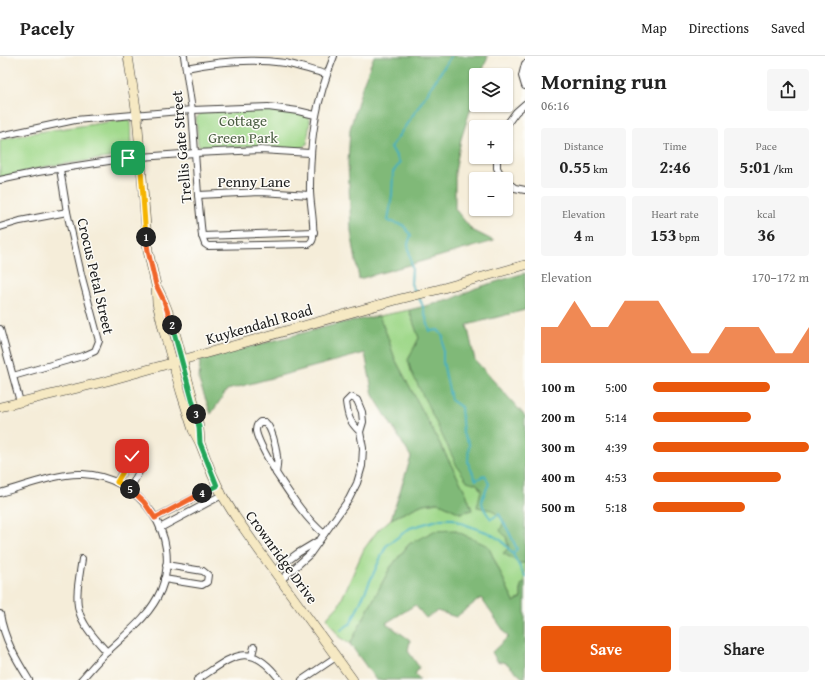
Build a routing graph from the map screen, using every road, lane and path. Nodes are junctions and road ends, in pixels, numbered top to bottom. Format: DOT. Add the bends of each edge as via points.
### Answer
graph roads {
  1 [pos="128,56"];
  2 [pos="184,56"];
  3 [pos="334,56"];
  4 [pos="525,64"];
  5 [pos="186,68"];
  6 [pos="326,74"];
  7 [pos="525,86"];
  8 [pos="525,104"];
  9 [pos="192,110"];
  10 [pos="137,115"];
  11 [pos="315,115"];
  12 [pos="510,120"];
  13 [pos="0,136"];
  14 [pos="195,152"];
  15 [pos="310,153"];
  16 [pos="140,157"];
  17 [pos="60,169"];
  18 [pos="0,180"];
  19 [pos="513,187"];
  20 [pos="525,190"];
  21 [pos="198,195"];
  22 [pos="310,195"];
  23 [pos="68,212"];
  24 [pos="0,227"];
  25 [pos="314,232"];
  26 [pos="202,236"];
  27 [pos="525,265"];
  28 [pos="156,285"];
  29 [pos="0,329"];
  30 [pos="183,360"];
  31 [pos="173,363"];
  32 [pos="13,376"];
  33 [pos="20,402"];
  34 [pos="0,407"];
  35 [pos="360,432"];
  36 [pos="200,443"];
  37 [pos="276,473"];
  38 [pos="117,482"];
  39 [pos="217,486"];
  40 [pos="130,489"];
  41 [pos="0,493"];
  42 [pos="222,495"];
  43 [pos="155,518"];
  44 [pos="160,528"];
  45 [pos="324,534"];
  46 [pos="320,540"];
  47 [pos="82,559"];
  48 [pos="166,565"];
  49 [pos="274,571"];
  50 [pos="164,579"];
  51 [pos="281,580"];
  52 [pos="0,614"];
  53 [pos="254,647"];
  54 [pos="106,652"];
  55 [pos="252,655"];
  56 [pos="336,657"];
  57 [pos="29,680"];
  58 [pos="81,680"];
  59 [pos="197,680"];
  60 [pos="280,680"];
  61 [pos="302,680"];
  62 [pos="354,680"];
  1 -- 10 [label="street, Crownridge Drive"];
  2 -- 5 [label="street, Trellis Gate Street"];
  3 -- 6 [label="street"];
  4 -- 7 [label="street" via="522,76"];
  5 -- 6 [label="street" via="235,60 260,61"];
  5 -- 9 [label="street, Trellis Gate Street"];
  6 -- 11 [label="street"];
  8 -- 12 [label="street"];
  9 -- 10 [label="street"];
  9 -- 11 [label="street" via="268,108"];
  9 -- 14 [label="street, Trellis Gate Street"];
  10 -- 13 [label="street" via="75,120"];
  10 -- 16 [label="street, Crownridge Drive"];
  11 -- 15 [label="street"];
  14 -- 15 [label="street" via="261,150"];
  14 -- 16 [label="street"];
  14 -- 21 [label="street, Trellis Gate Street"];
  15 -- 22 [label="street"];
  16 -- 17 [label="street"];
  16 -- 28 [label="street, Crownridge Drive" via="147,241"];
  17 -- 18 [label="street"];
  17 -- 23 [label="street, Crocus Petal Street"];
  19 -- 20 [label="street"];
  21 -- 22 [label="street, Penny Lane" via="261,192"];
  21 -- 26 [label="street, Trellis Gate Street"];
  22 -- 25 [label="street"];
  23 -- 24 [label="street"];
  23 -- 32 [label="street, Crocus Petal Street" via="99,341 95,351 86,355"];
  25 -- 26 [label="street"];
  25 -- 26 [label="street" via="313,239 308,244 208,246"];
  27 -- 30 [label="street, Kuykendahl Road"];
  28 -- 30 [label="street, Crownridge Drive" via="164,301"];
  28 -- 31 [label="street, Crownridge Drive" via="157,303"];
  29 -- 32 [label="street"];
  30 -- 31 [label="street, Kuykendahl Road"];
  30 -- 36 [label="street, Crownridge Drive" via="199,427"];
  31 -- 33 [label="street, Kuykendahl Road"];
  31 -- 36 [label="street, Crownridge Drive" via="193,430"];
  32 -- 33 [label="street"];
  33 -- 34 [label="street, Kuykendahl Road"];
  35 -- 35 [label="street" via="362,412 357,400 351,397 346,402 347,415"];
  35 -- 45 [label="street" via="363,457 357,483"];
  36 -- 39 [label="street, Crownridge Drive"];
  37 -- 37 [label="street" via="278,456 271,431 269,425 260,422 256,426 259,440"];
  37 -- 45 [label="street" via="314,526"];
  38 -- 40 [label="street"];
  38 -- 40 [label="street" via="135,452 141,453 144,462"];
  38 -- 41 [label="street" via="102,476 72,474"];
  39 -- 42 [label="street, Crownridge Drive"];
  39 -- 43 [label="street"];
  40 -- 43 [label="street" via="144,502"];
  42 -- 44 [label="street"];
  42 -- 49 [label="street, Crownridge Drive"];
  43 -- 44 [label="street"];
  44 -- 48 [label="street"];
  45 -- 46 [label="street"];
  46 -- 49 [label="street"];
  46 -- 51 [label="street" via="305,560"];
  47 -- 54 [label="street" via="76,593 79,612 86,628"];
  48 -- 50 [label="street"];
  48 -- 50 [label="street" via="203,570 208,575 207,582 202,585"];
  49 -- 51 [label="street, Crownridge Drive"];
  50 -- 54 [label="street" via="144,618"];
  51 -- 56 [label="street, Crownridge Drive"];
  52 -- 57 [label="street" via="10,648"];
  53 -- 55 [label="street"];
  54 -- 58 [label="street"];
  55 -- 59 [label="street" via="229,659"];
  55 -- 60 [label="street" via="266,663"];
  56 -- 61 [label="street"];
  56 -- 62 [label="street, Crownridge Drive"];
}
